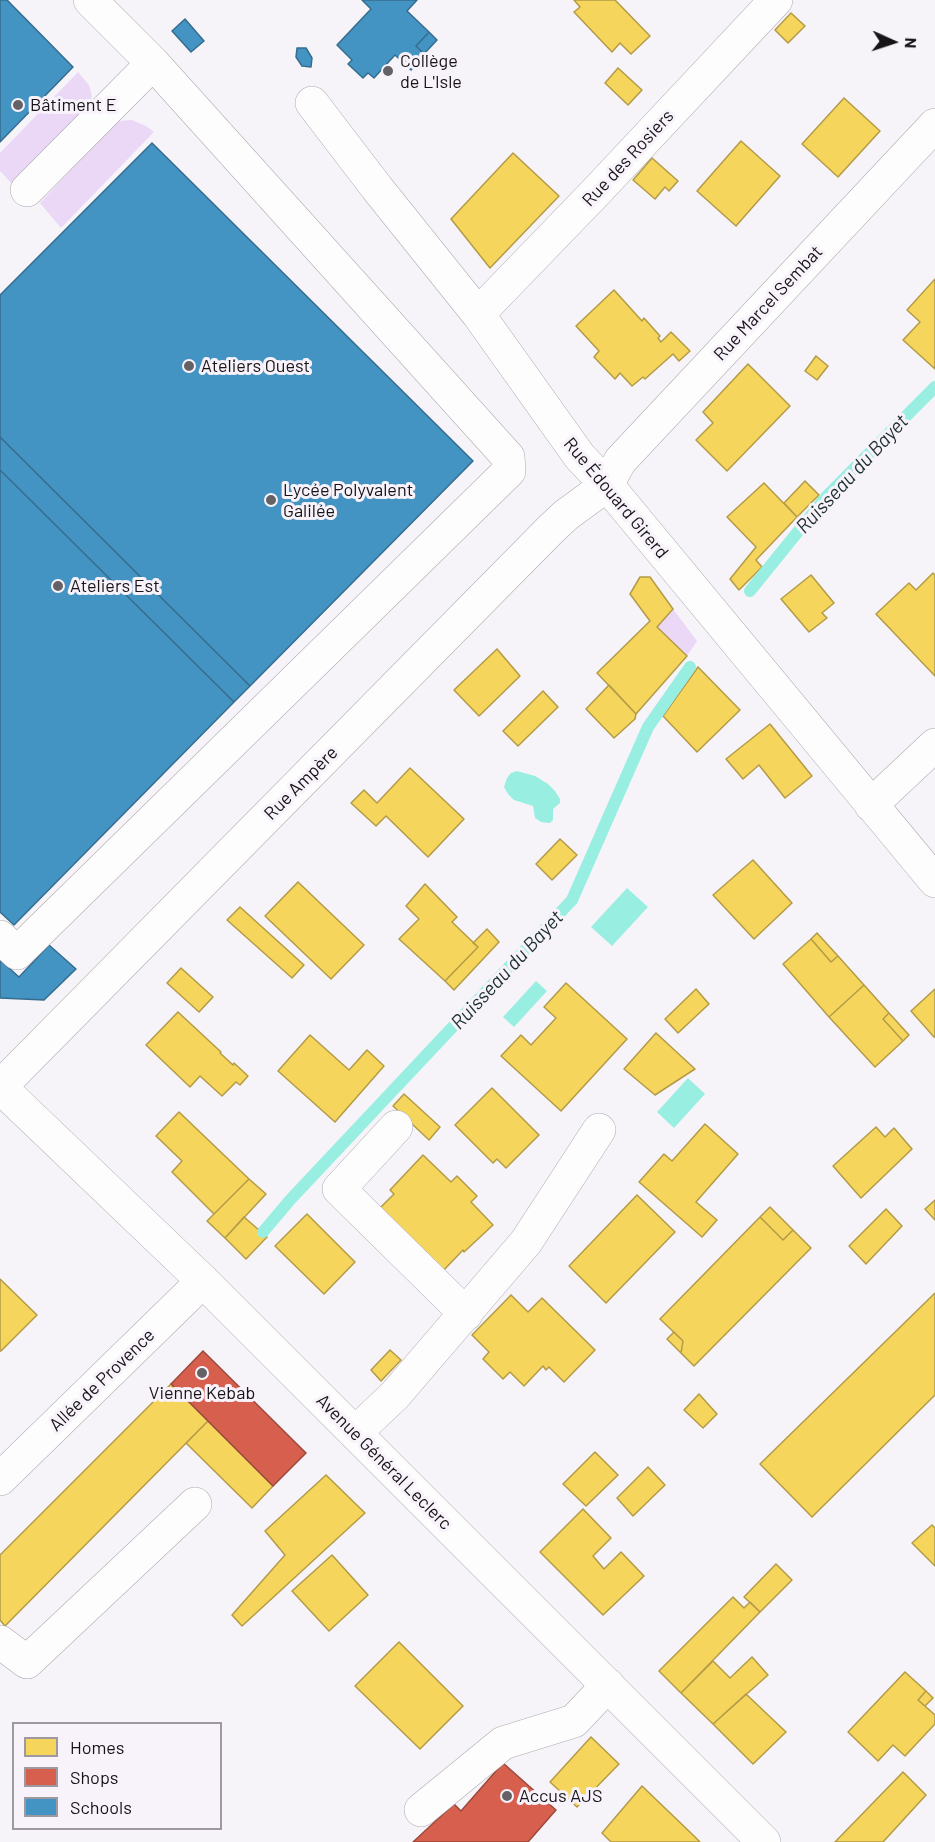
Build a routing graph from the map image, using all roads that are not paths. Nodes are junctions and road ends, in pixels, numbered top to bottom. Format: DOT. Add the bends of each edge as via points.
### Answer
graph roads {
  1 [pos="90,0"];
  2 [pos="776,0"];
  3 [pos="153,63"];
  4 [pos="312,103"];
  5 [pos="935,125"];
  6 [pos="27,190"];
  7 [pos="478,314"];
  8 [pos="607,485"];
  9 [pos="935,745"];
  10 [pos="871,805"];
  11 [pos="935,881"];
  12 [pos="0,937"];
  13 [pos="0,1087"];
  14 [pos="396,1127"];
  15 [pos="599,1130"];
  16 [pos="203,1281"];
  17 [pos="466,1314"];
  18 [pos="355,1433"];
  19 [pos="0,1479"];
  20 [pos="195,1504"];
  21 [pos="0,1642"];
  22 [pos="608,1685"];
  23 [pos="421,1810"];
  24 [pos="764,1842"];
  1 -- 3 [label="street"];
  2 -- 7 [label="street, Rue des Rosiers"];
  3 -- 6 [label="street"];
  3 -- 12 [label="street" via="508,457 509,471 17,953"];
  4 -- 7 [label="street, Rue Édouard Girerd"];
  5 -- 8 [label="street, Rue Marcel Sembat" via="620,461"];
  7 -- 8 [label="street, Rue Édouard Girerd" via="580,457"];
  8 -- 10 [label="street, Rue Édouard Girerd"];
  8 -- 13 [label="street, Rue Ampère" via="551,529"];
  9 -- 10 [label="street"];
  10 -- 11 [label="street, Rue Édouard Girerd"];
  13 -- 16 [label="street, Avenue Général Leclerc"];
  14 -- 17 [label="street" via="339,1189"];
  15 -- 17 [label="street" via="526,1242"];
  16 -- 18 [label="street, Avenue Général Leclerc"];
  16 -- 19 [label="street, Allée de Provence"];
  17 -- 18 [label="street" via="395,1395"];
  18 -- 22 [label="street, Avenue Général Leclerc"];
  20 -- 21 [label="street" via="27,1662"];
  22 -- 23 [label="street" via="574,1721 503,1743"];
  22 -- 24 [label="street, Avenue Général Leclerc"];
}
